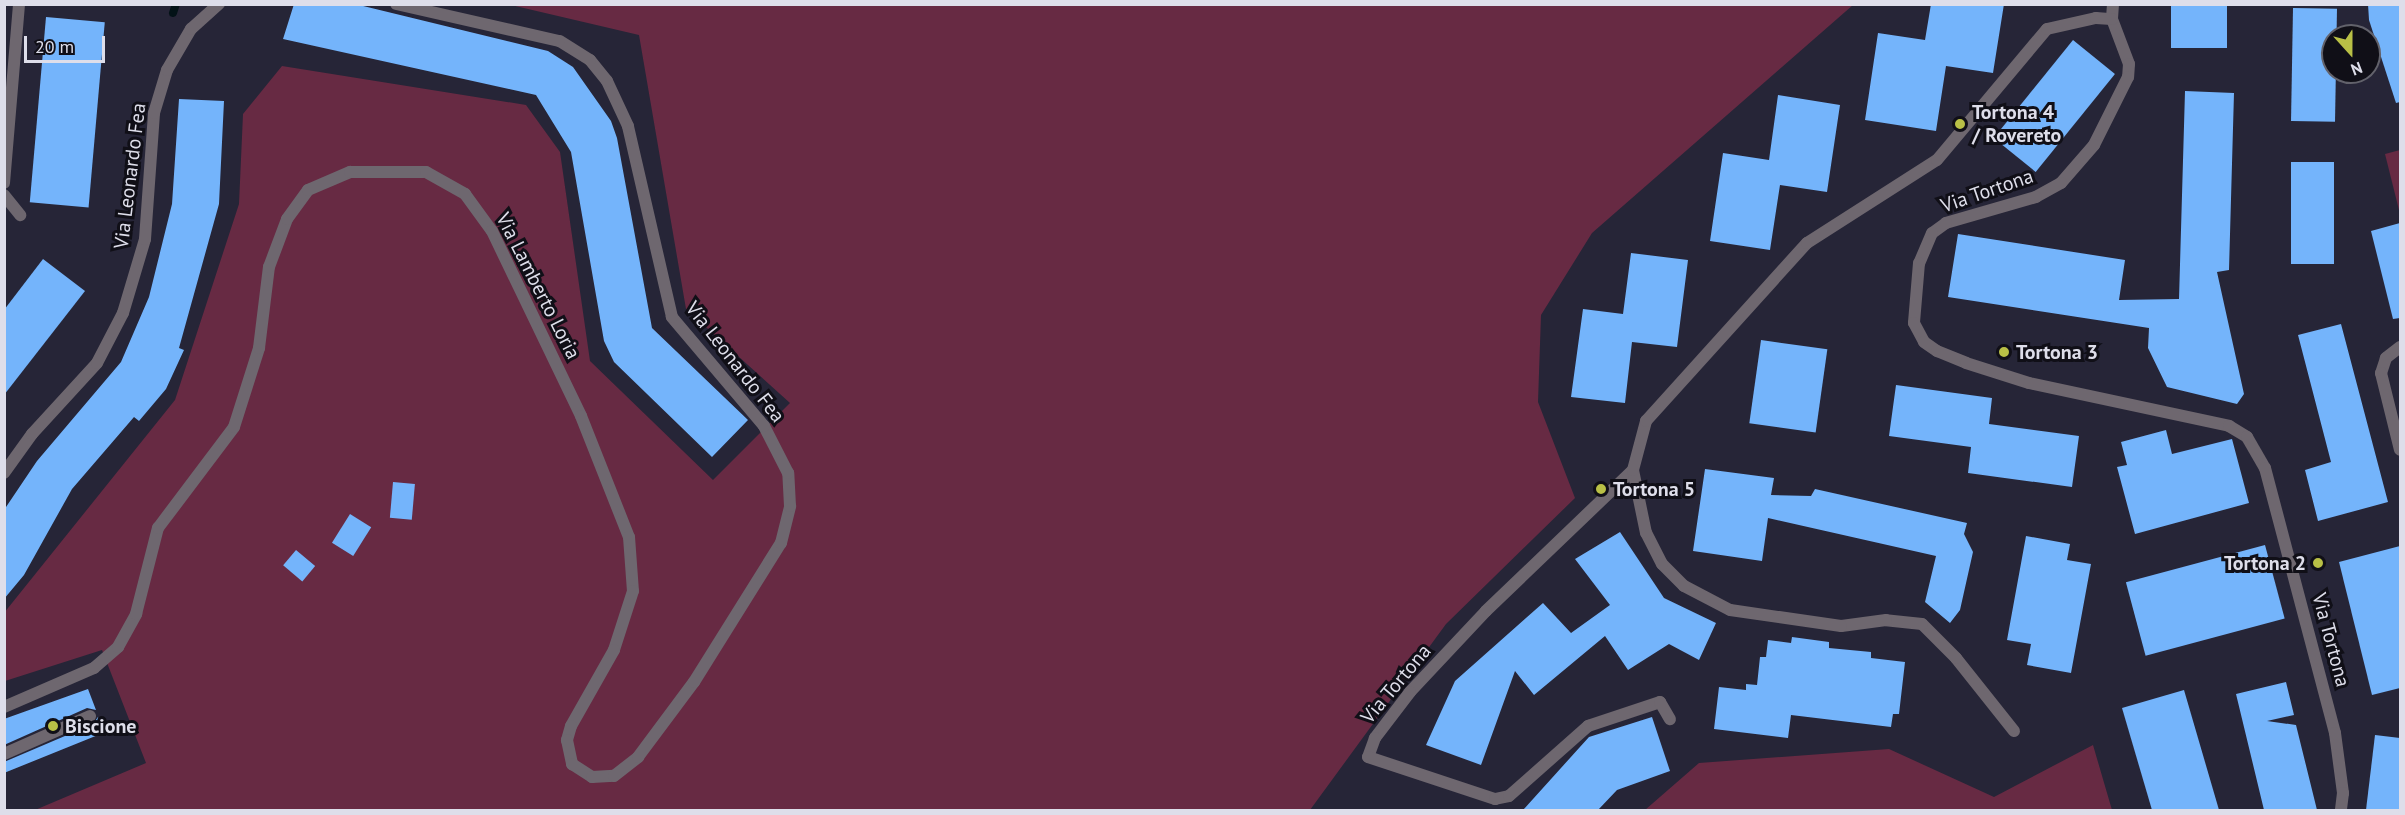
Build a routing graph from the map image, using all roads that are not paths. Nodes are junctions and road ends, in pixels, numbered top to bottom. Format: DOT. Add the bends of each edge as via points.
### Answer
graph roads {
  1 [pos="19,4"];
  2 [pos="219,4"];
  3 [pos="396,4"];
  4 [pos="2113,4"];
  5 [pos="2112,19"];
  6 [pos="4,183"];
  7 [pos="4,195"];
  8 [pos="20,215"];
  9 [pos="2400,347"];
  10 [pos="2400,450"];
  11 [pos="1633,470"];
  12 [pos="4,473"];
  13 [pos="4,708"];
  14 [pos="90,716"];
  15 [pos="1670,718"];
  16 [pos="2014,731"];
  17 [pos="567,740"];
  18 [pos="4,754"];
  19 [pos="2341,810"];
  1 -- 6 [label="street"];
  2 -- 12 [label="street, Via Leonardo Fea" via="191,29 167,70 154,113 145,239 123,313 97,363 32,435"];
  3 -- 17 [label="street, Via Leonardo Fea" via="559,41 590,60 607,81 628,126 672,317 764,426 788,473 790,506 781,543 694,682 638,757 615,776 592,777 572,764"];
  4 -- 5 [label="street"];
  5 -- 11 [label="street" via="2096,18 2047,29 1937,160 1807,243 1646,421"];
  5 -- 19 [label="street, Via Tortona" via="2129,64 2128,77 2094,145 2061,183 2036,198 1947,223 1932,233 1919,263 1914,323 1924,342 1966,363 2029,383 2229,426 2247,437 2265,468 2335,733 2343,793"];
  7 -- 8 [label="street"];
  9 -- 10 [label="street" via="2386,358 2381,374"];
  11 -- 15 [label="street, Via Tortona" via="1486,611 1410,692 1375,738 1368,757 1495,799 1509,796 1588,726 1660,702"];
  11 -- 16 [label="street" via="1646,533 1662,564 1684,586 1730,610 1841,626 1886,620 1922,624 1956,658"];
  13 -- 17 [label="street, Via Lamberto Loria" via="93,668 118,647 136,614 158,528 234,427 258,348 269,267 287,219 308,190 350,172 426,172 465,194 492,231 581,416 629,537 633,591 614,650"];
  14 -- 18 [label="street"];
}
